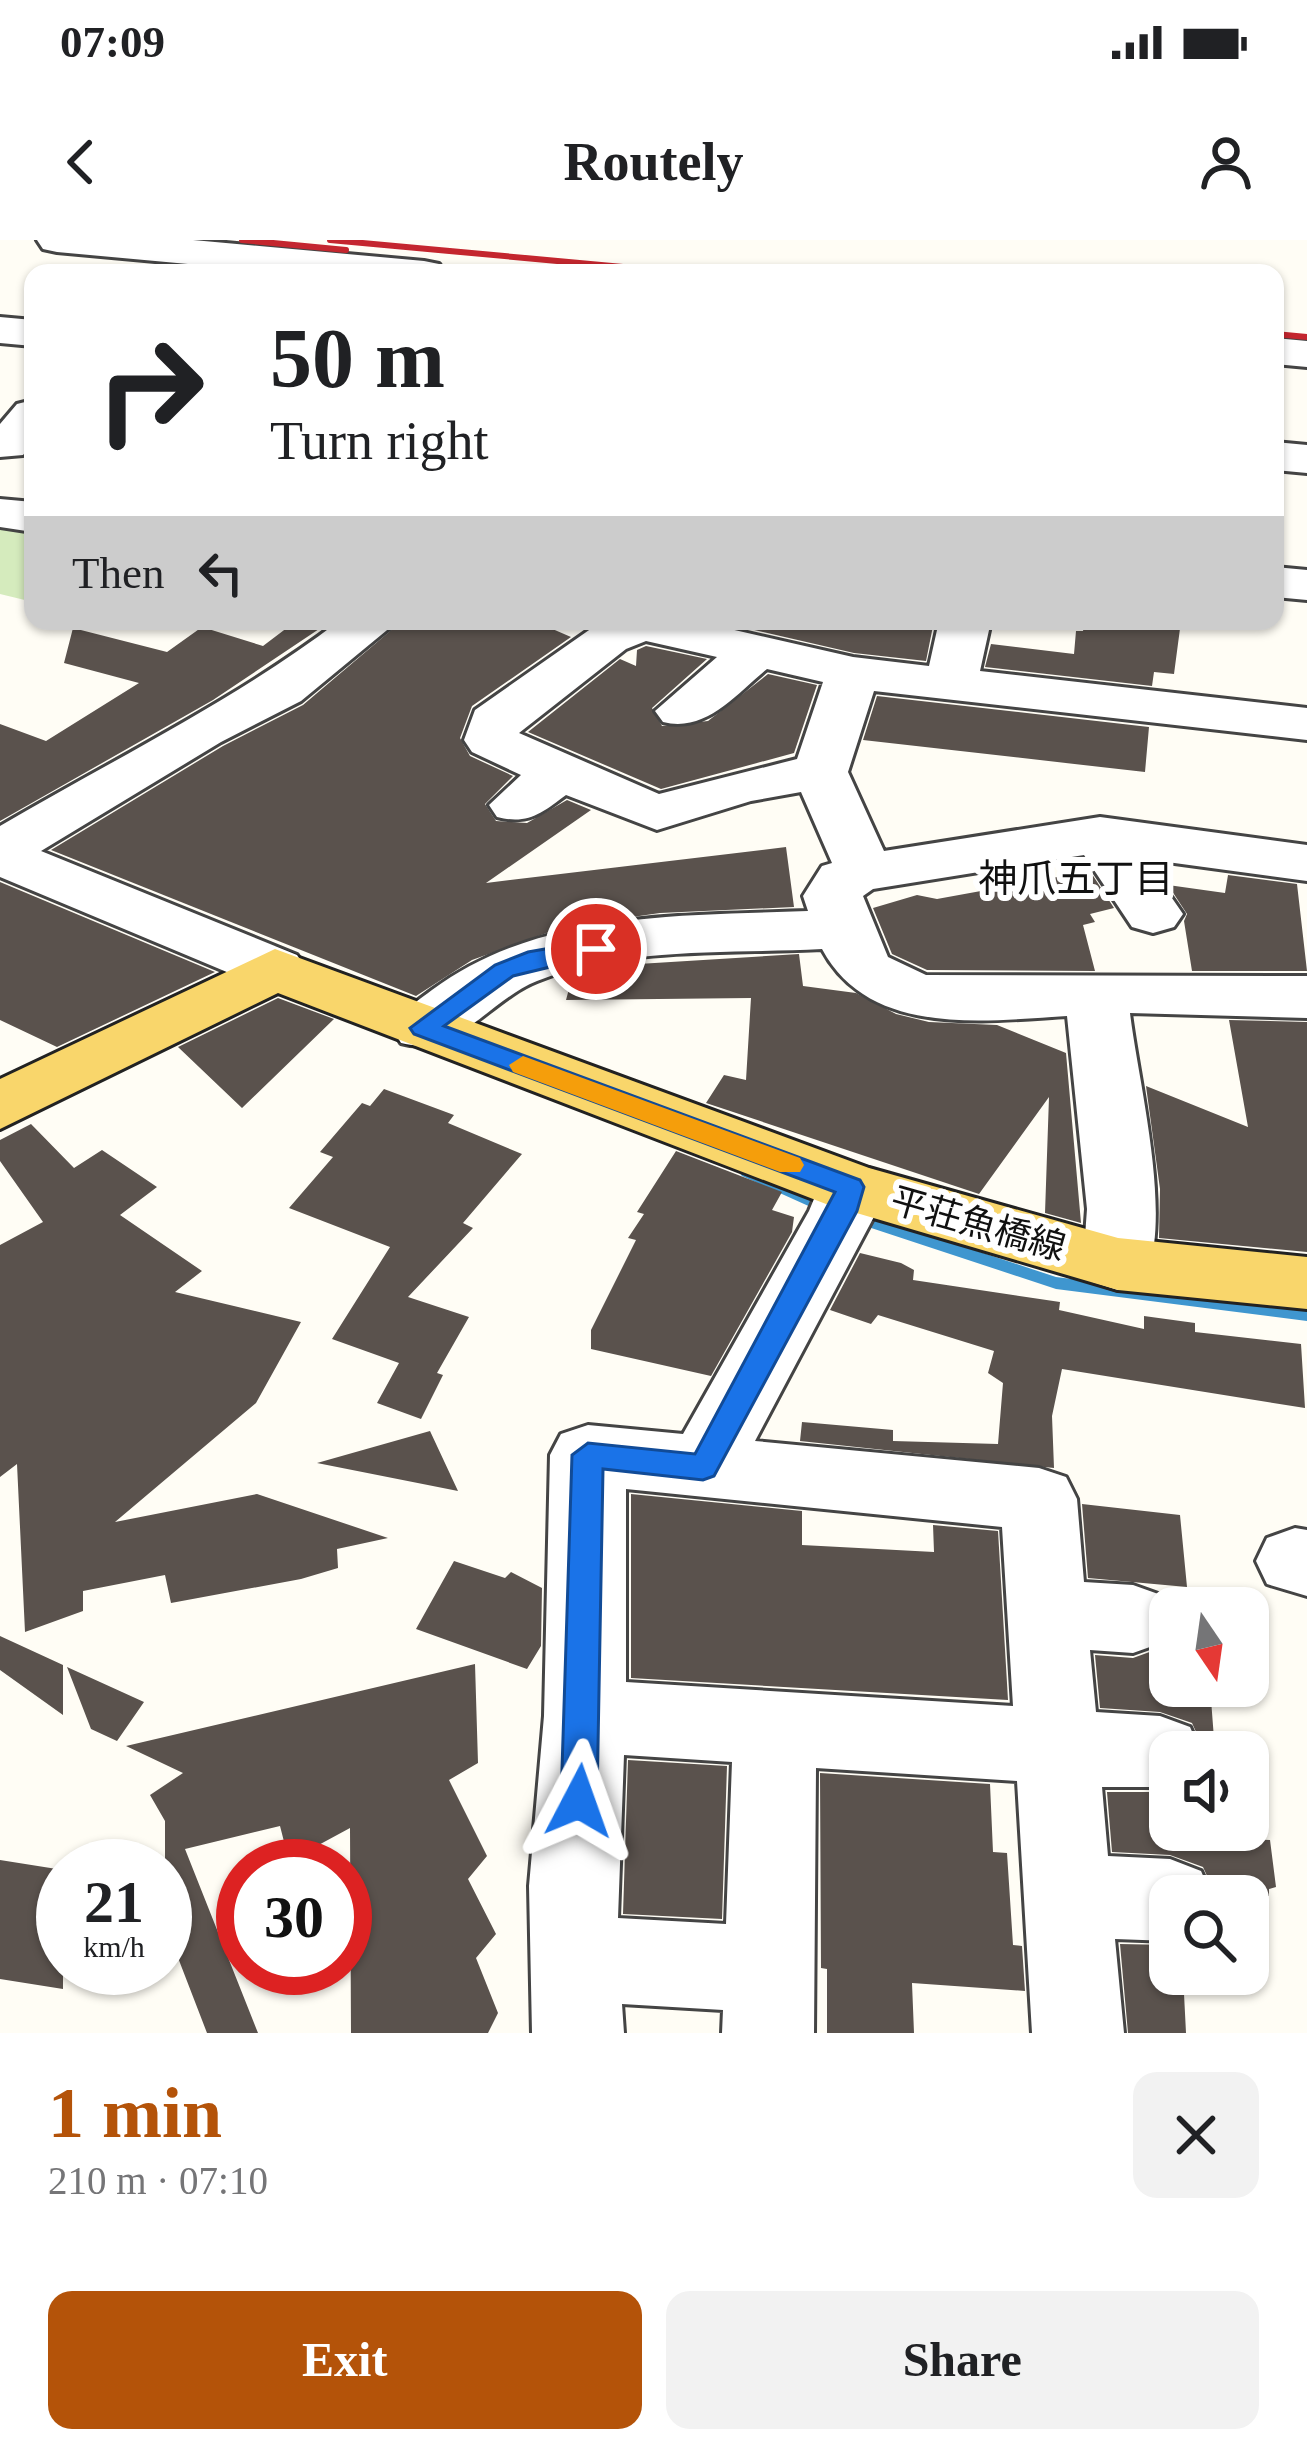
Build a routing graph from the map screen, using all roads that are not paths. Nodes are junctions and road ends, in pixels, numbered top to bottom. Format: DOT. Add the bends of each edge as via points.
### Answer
graph roads {
  1 [pos="57,240"];
  2 [pos="166,262"];
  3 [pos="213,264"];
  4 [pos="360,630"];
  5 [pos="622,630"];
  6 [pos="665,630"];
  7 [pos="963,630"];
  8 [pos="757,651"];
  9 [pos="854,673"];
  10 [pos="952,682"];
  11 [pos="682,711"];
  12 [pos="1307,724"];
  13 [pos="820,772"];
  14 [pos="1100,835"];
  15 [pos="0,854"];
  16 [pos="1307,863"];
  17 [pos="865,872"];
  18 [pos="1153,914"];
  19 [pos="843,929"];
  20 [pos="275,969"];
  21 [pos="1307,997"];
  22 [pos="1098,1014"];
  23 [pos="423,1028"];
  24 [pos="0,1106"];
  25 [pos="847,1196"];
  26 [pos="1118,1264"];
  27 [pos="1307,1283"];
  28 [pos="703,1467"];
  29 [pos="1047,1613"];
  30 [pos="1133,1618"];
  31 [pos="584,1716"];
  32 [pos="775,1728"];
  33 [pos="1056,1748"];
  34 [pos="1149,1752"];
  35 [pos="1066,1895"];
  36 [pos="1149,1899"];
  37 [pos="576,1996"];
  38 [pos="768,2001"];
  39 [pos="1078,2033"];
  1 -- 2 [label="street"];
  2 -- 3 [label="street"];
  4 -- 15 [label="street" via="283,690 202,730"];
  5 -- 13 [label="street" via="494,721 491,740 539,789 657,813"];
  6 -- 8 [label="street"];
  7 -- 10 [label="street"];
  8 -- 9 [label="street"];
  8 -- 11 [label="street"];
  9 -- 10 [label="street"];
  9 -- 13 [label="street"];
  10 -- 12 [label="street"];
  13 -- 17 [label="street"];
  14 -- 16 [label="street"];
  14 -- 17 [label="street"];
  14 -- 18 [label="street"];
  15 -- 20 [label="street"];
  17 -- 19 [label="street" via="843,879 833,896"];
  19 -- 22 [label="street" via="871,976 892,985"];
  19 -- 23 [label="street" via="635,942 528,960"];
  20 -- 23 [label="main road, 平荘魚橋線"];
  20 -- 24 [label="main road"];
  21 -- 22 [label="street"];
  22 -- 26 [label="street" via="1121,1209"];
  23 -- 25 [label="main road, 平荘魚橋線"];
  25 -- 26 [label="main road, 平荘魚橋線"];
  25 -- 28 [label="street"];
  26 -- 27 [label="main road, 平荘魚橋線"];
  28 -- 29 [label="street" via="1039,1499"];
  28 -- 31 [label="street" via="588,1455"];
  29 -- 30 [label="street"];
  29 -- 33 [label="street"];
  31 -- 32 [label="street"];
  31 -- 37 [label="street"];
  32 -- 33 [label="street"];
  32 -- 38 [label="street"];
  33 -- 34 [label="street"];
  33 -- 35 [label="street"];
  35 -- 36 [label="street"];
  35 -- 39 [label="street"];
  37 -- 38 [label="street"];
}
